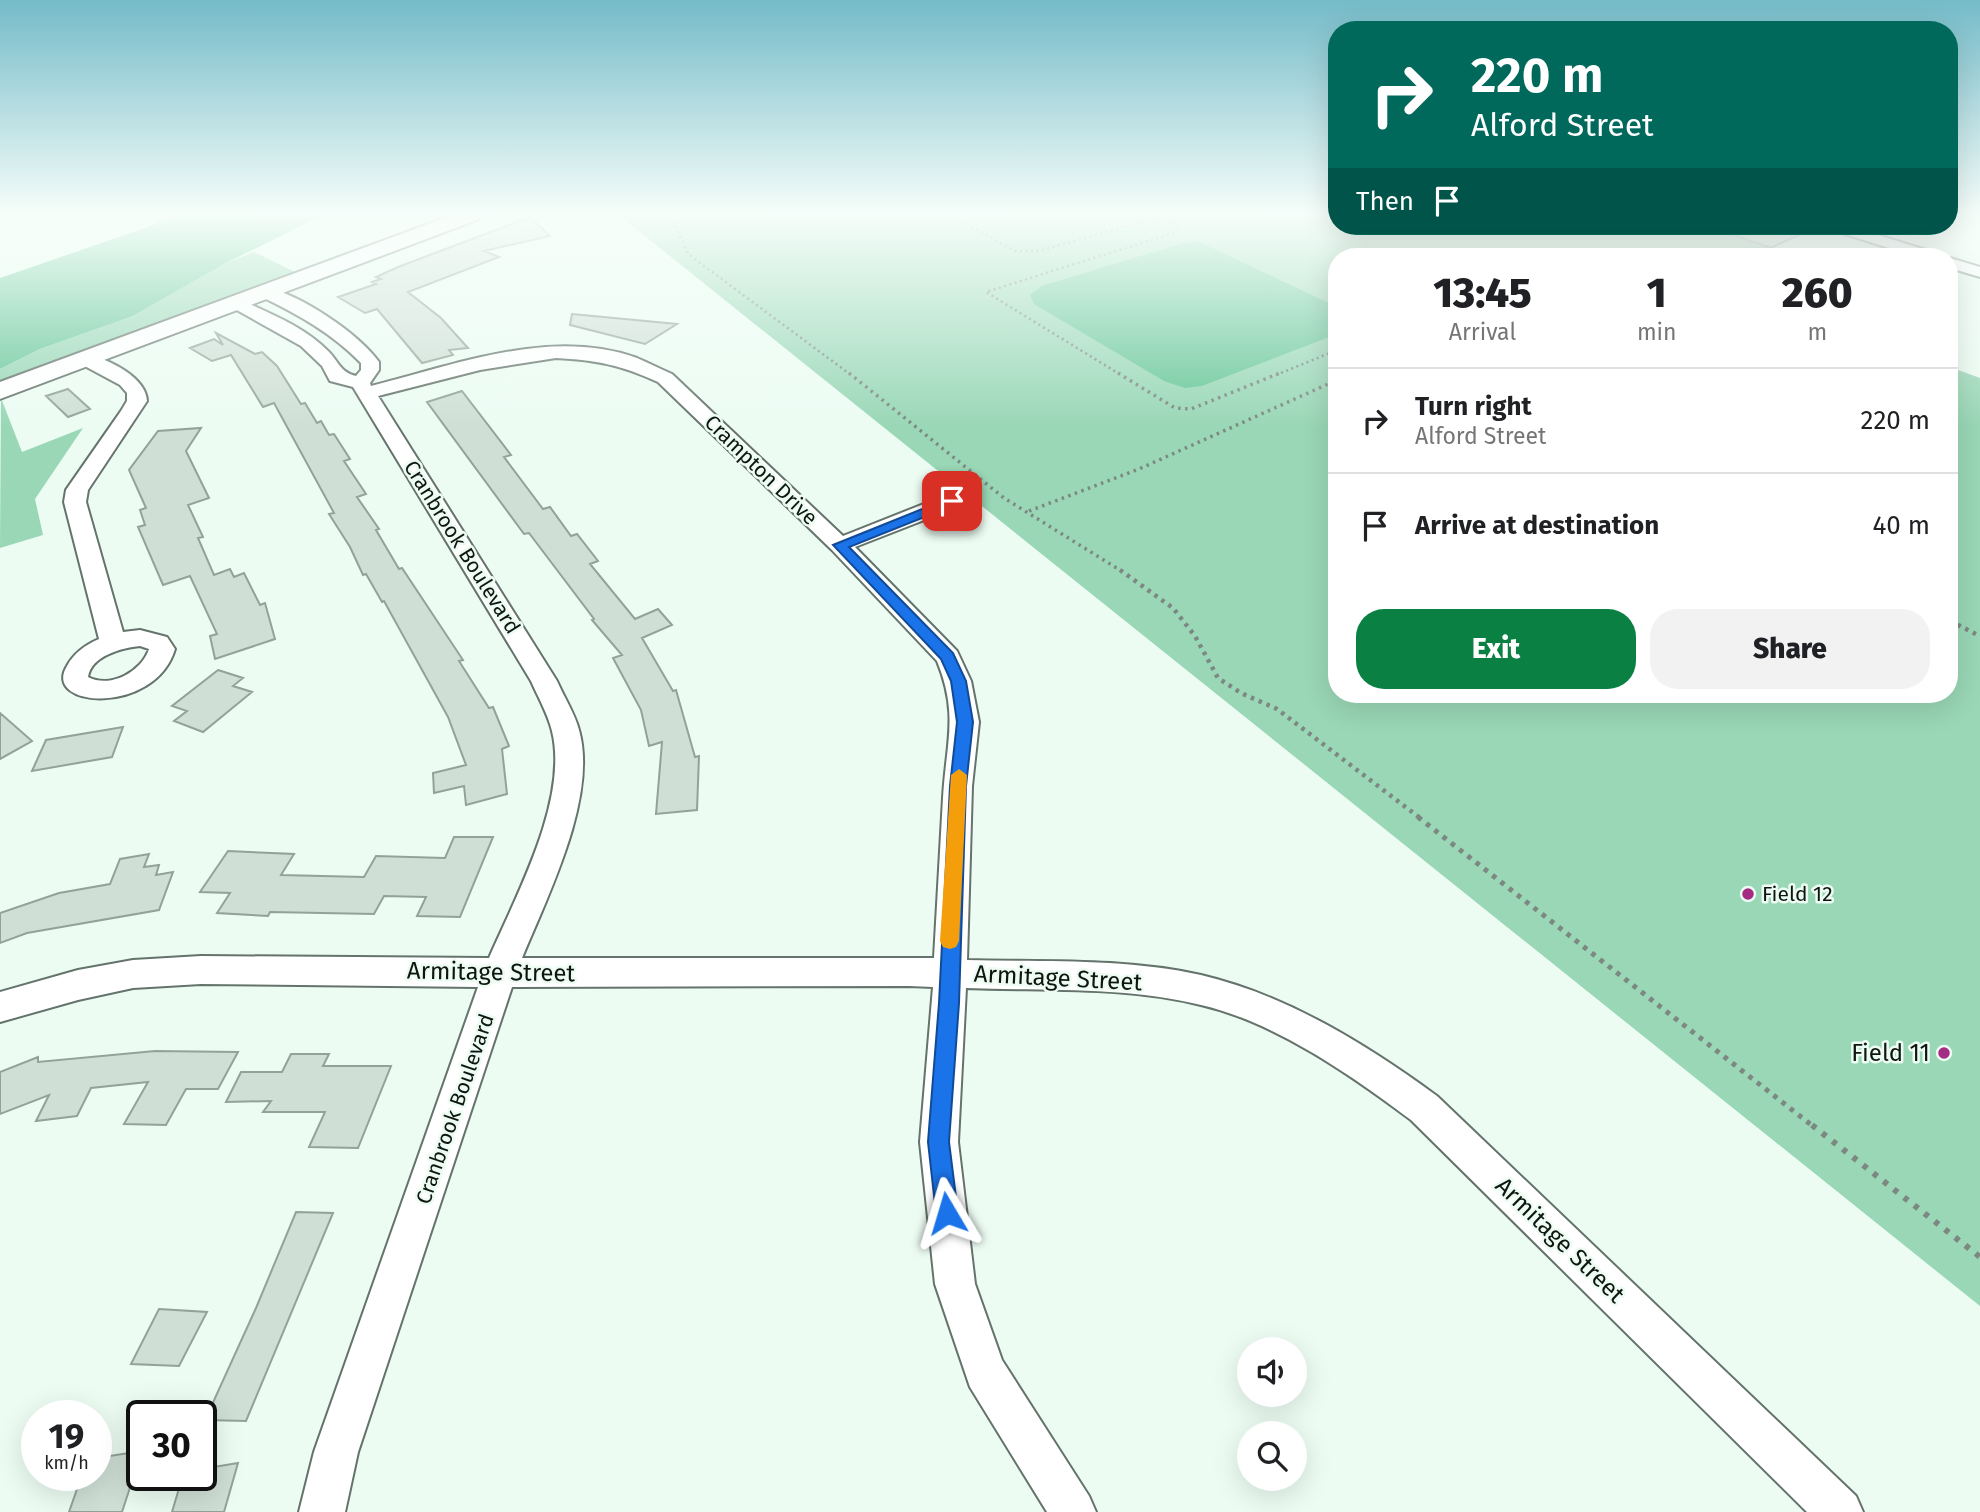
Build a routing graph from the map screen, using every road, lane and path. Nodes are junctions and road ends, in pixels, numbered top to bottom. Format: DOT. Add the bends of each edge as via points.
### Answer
graph roads {
  1 [pos="281,287"];
  2 [pos="732,287"];
  3 [pos="1003,287"];
  4 [pos="266,292"];
  5 [pos="235,304"];
  6 [pos="1328,354"];
  7 [pos="88,359"];
  8 [pos="1328,384"];
  9 [pos="364,388"];
  10 [pos="0,390"];
  11 [pos="952,501"];
  12 [pos="1029,511"];
  13 [pos="840,545"];
  14 [pos="1958,625"];
  15 [pos="1980,636"];
  16 [pos="113,643"];
  17 [pos="500,972"];
  18 [pos="948,973"];
  19 [pos="0,1007"];
  20 [pos="1980,1257"];
  21 [pos="322,1512"];
  22 [pos="1073,1512"];
  23 [pos="1840,1512"];
  1 -- 4 [label="street"];
  2 -- 12 [label="path" via="849,373 1004,498"];
  3 -- 6 [label="path" via="986,292 1175,408 1191,409"];
  4 -- 5 [label="street"];
  4 -- 9 [label="street" via="323,320 348,339 370,362"];
  5 -- 7 [label="street"];
  5 -- 9 [label="street, Cranbrook Boulevard" via="306,343 331,364 337,377"];
  7 -- 10 [label="street"];
  7 -- 16 [label="street" via="127,381 137,392 137,401 77,490 75,502"];
  8 -- 12 [label="path" via="1139,469"];
  9 -- 13 [label="street, Crampton Drive" via="522,355 584,353 630,359 665,378"];
  9 -- 17 [label="street, Cranbrook Boulevard" via="529,655 566,731 570,779 565,799 549,854"];
  11 -- 13 [label="street"];
  12 -- 20 [label="path" via="1144,584 1173,608 1218,678 1277,709 1365,775"];
  13 -- 18 [label="street, Crampton Drive" via="948,657 958,681 965,722"];
  14 -- 15 [label="path"];
  17 -- 18 [label="street, Armitage Street"];
  17 -- 19 [label="street, Armitage Street" via="201,970 133,974"];
  17 -- 21 [label="street, Cranbrook Boulevard" via="336,1451"];
  18 -- 22 [label="street, Crampton Drive" via="939,1142 956,1284 985,1372"];
  18 -- 23 [label="street, Armitage Street" via="1140,980 1202,990 1252,1007 1367,1066 1424,1108"];
}
